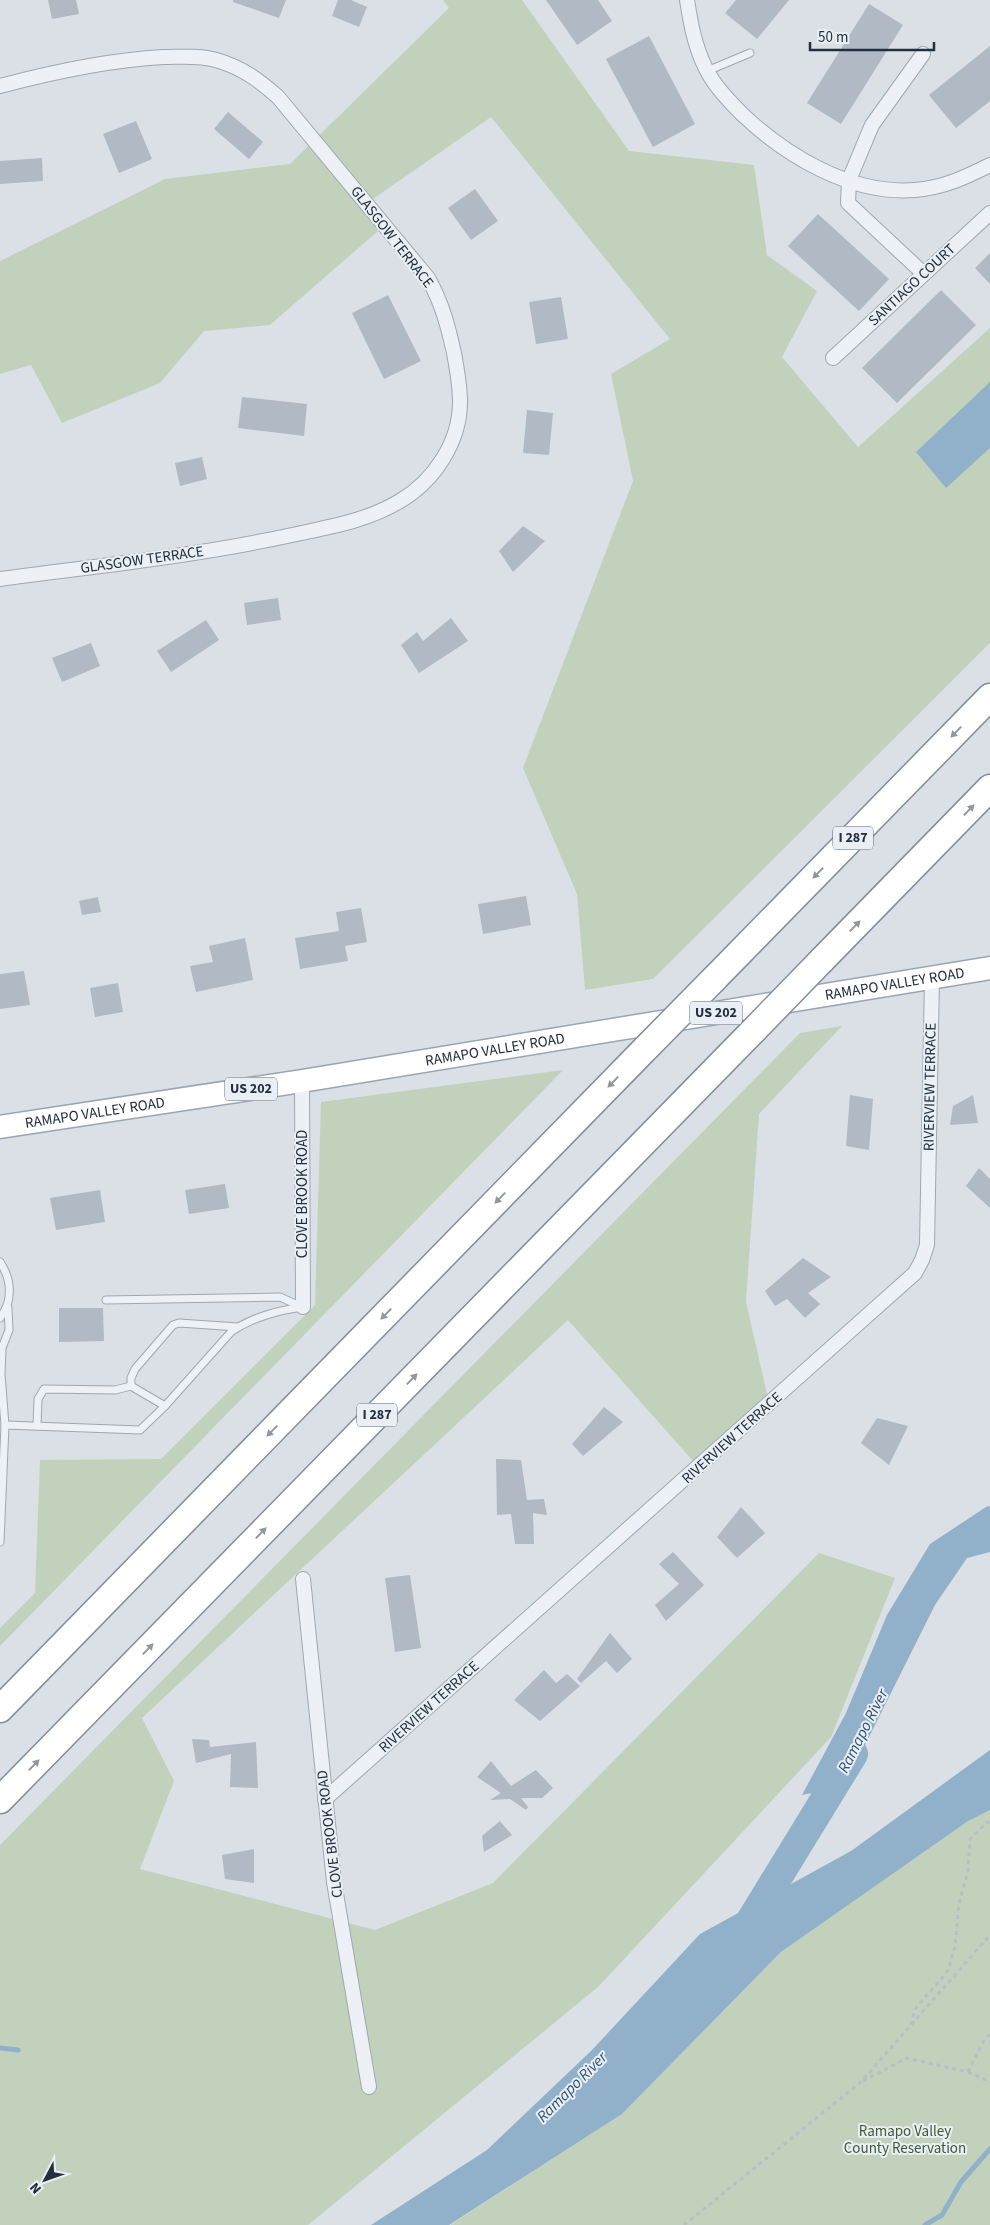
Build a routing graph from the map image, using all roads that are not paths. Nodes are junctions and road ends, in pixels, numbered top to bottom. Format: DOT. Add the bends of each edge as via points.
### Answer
graph roads {
  1 [pos="687,0"];
  2 [pos="750,53"];
  3 [pos="922,54"];
  4 [pos="707,71"];
  5 [pos="0,86"];
  6 [pos="990,165"];
  7 [pos="849,180"];
  8 [pos="990,212"];
  9 [pos="924,274"];
  10 [pos="833,358"];
  11 [pos="0,579"];
  12 [pos="990,697"];
  13 [pos="990,788"];
  14 [pos="990,968"];
  15 [pos="932,978"];
  16 [pos="302,1082"];
  17 [pos="0,1127"];
  18 [pos="0,1262"];
  19 [pos="106,1300"];
  20 [pos="302,1307"];
  21 [pos="8,1308"];
  22 [pos="0,1318"];
  23 [pos="238,1327"];
  24 [pos="1,1348"];
  25 [pos="131,1386"];
  26 [pos="165,1406"];
  27 [pos="5,1425"];
  28 [pos="37,1426"];
  29 [pos="0,1542"];
  30 [pos="303,1579"];
  31 [pos="0,1709"];
  32 [pos="0,1800"];
  33 [pos="325,1800"];
  34 [pos="369,2087"];
  1 -- 4 [label="street" via="699,54"];
  2 -- 4 [label="lane"];
  3 -- 7 [label="street" via="872,125"];
  4 -- 7 [label="street" via="732,105 763,134 790,154 820,170"];
  5 -- 11 [label="street, GLASGOW TERRACE" via="124,60 191,56 215,59 260,80 278,97 428,278 448,322 460,383 456,429 436,470 400,501 371,515 338,526 247,545"];
  6 -- 7 [label="street" via="962,179 914,190 888,190"];
  7 -- 9 [label="street" via="848,203"];
  8 -- 9 [label="street, SANTIAGO COURT"];
  9 -- 10 [label="street, SANTIAGO COURT"];
  12 -- 31 [label="highway, I 287, one-way, bridge"];
  32 -- 13 [label="highway, I 287, one-way, bridge"];
  14 -- 15 [label="main road, RAMAPO VALLEY ROAD / US 202"];
  15 -- 16 [label="main road, RAMAPO VALLEY ROAD / US 202"];
  15 -- 33 [label="street, RIVERVIEW TERRACE" via="926,1245 915,1273"];
  16 -- 17 [label="main road, RAMAPO VALLEY ROAD / US 202"];
  16 -- 20 [label="street, CLOVE BROOK ROAD"];
  18 -- 21 [label="lane" via="11,1289"];
  19 -- 20 [label="lane" via="280,1297"];
  20 -- 23 [label="lane" via="284,1310"];
  21 -- 22 [label="lane"];
  21 -- 24 [label="lane" via="9,1330"];
  23 -- 25 [label="lane" via="173,1325 135,1369"];
  23 -- 26 [label="lane"];
  24 -- 27 [label="lane"];
  25 -- 26 [label="lane"];
  25 -- 28 [label="lane" via="115,1390 44,1389 38,1399"];
  26 -- 28 [label="lane" via="140,1430"];
  27 -- 28 [label="lane"];
  27 -- 29 [label="lane"];
  30 -- 33 [label="street, CLOVE BROOK ROAD"];
  33 -- 34 [label="street, CLOVE BROOK ROAD" via="334,1882"];
}
